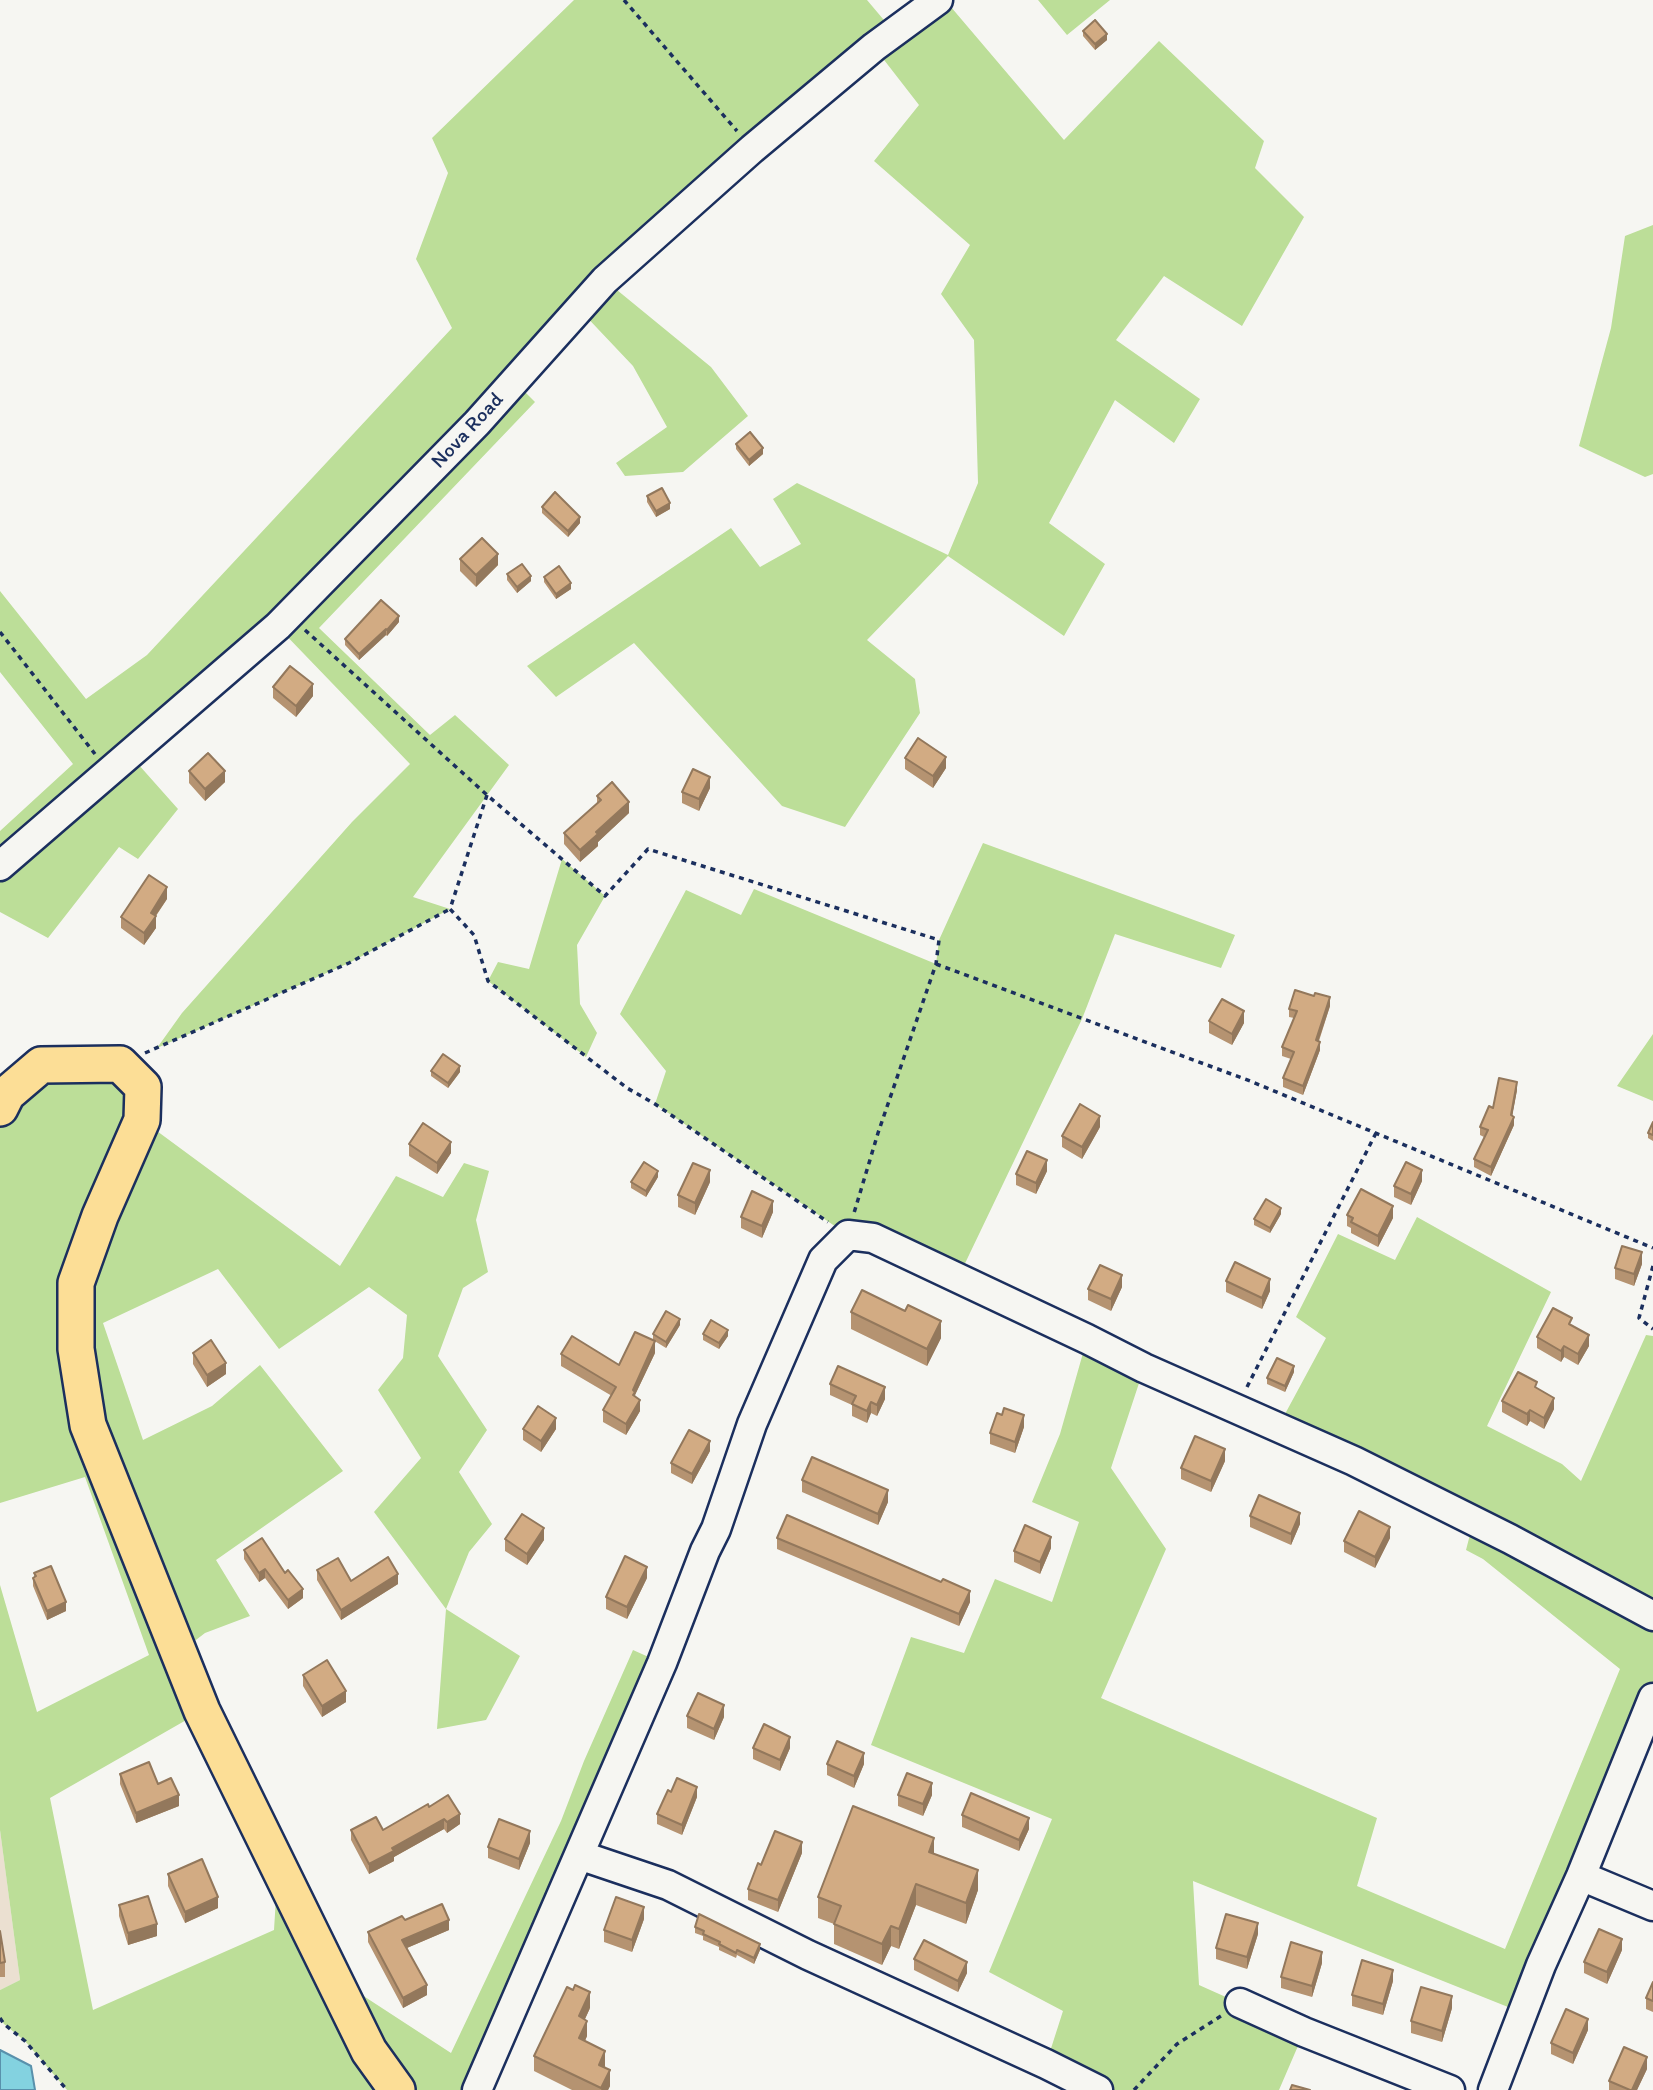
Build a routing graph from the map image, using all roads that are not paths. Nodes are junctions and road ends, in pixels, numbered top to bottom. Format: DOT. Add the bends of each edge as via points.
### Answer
graph roads {
  1 [pos="938,0"];
  2 [pos="0,866"];
  3 [pos="0,1108"];
  4 [pos="1653,1616"];
  5 [pos="1653,1698"];
  6 [pos="579,1855"];
  7 [pos="1581,1877"];
  8 [pos="1653,1906"];
  9 [pos="1240,2003"];
  10 [pos="397,2090"];
  11 [pos="477,2090"];
  12 [pos="1098,2090"];
  13 [pos="1450,2090"];
  14 [pos="1493,2090"];
  1 -- 2 [label="street, Nova Road" via="752,149 605,280 477,423 289,615"];
  3 -- 10 [label="main road" via="7,1094 41,1065 120,1064 143,1087 142,1120 76,1283 76,1349 88,1425 202,1711 369,2051"];
  4 -- 6 [label="street" via="1354,1461 1144,1368 873,1238 848,1235 823,1261 757,1411 716,1529"];
  5 -- 7 [label="street"];
  6 -- 11 [label="street"];
  6 -- 12 [label="street" via="668,1885"];
  7 -- 8 [label="street"];
  7 -- 14 [label="street"];
  9 -- 13 [label="street"];
}
